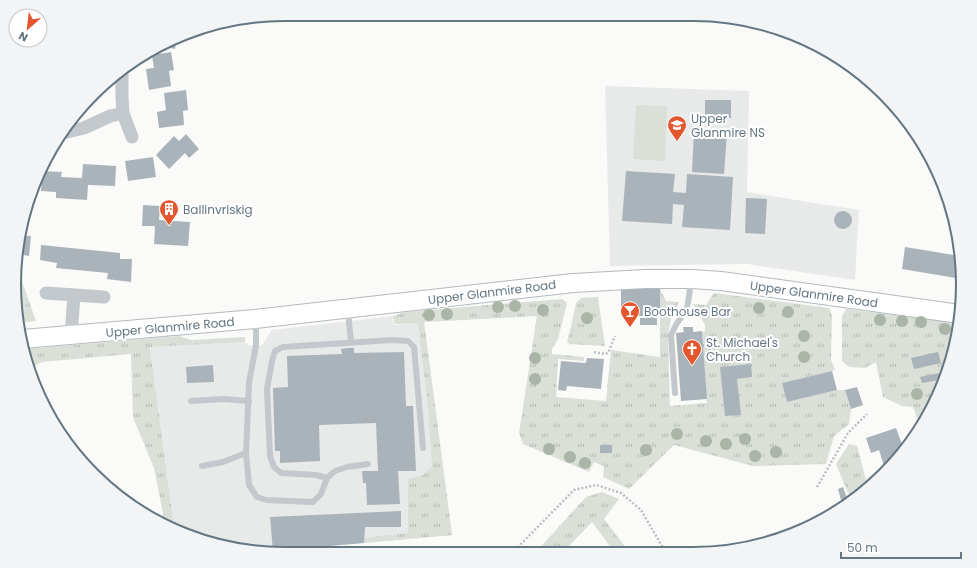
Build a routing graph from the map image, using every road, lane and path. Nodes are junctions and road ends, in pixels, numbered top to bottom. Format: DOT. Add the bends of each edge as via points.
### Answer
graph roads {
  1 [pos="122,77"];
  2 [pos="123,112"];
  3 [pos="70,131"];
  4 [pos="132,137"];
  5 [pos="692,279"];
  6 [pos="46,293"];
  7 [pos="74,295"];
  8 [pos="104,297"];
  9 [pos="348,309"];
  10 [pos="954,313"];
  11 [pos="255,320"];
  12 [pos="71,334"];
  13 [pos="615,336"];
  14 [pos="27,339"];
  15 [pos="351,343"];
  16 [pos="594,352"];
  17 [pos="675,393"];
  18 [pos="191,401"];
  19 [pos="249,401"];
  20 [pos="867,414"];
  21 [pos="423,448"];
  22 [pos="246,453"];
  23 [pos="368,464"];
  24 [pos="202,466"];
  25 [pos="327,478"];
  26 [pos="817,487"];
  27 [pos="518,547"];
  28 [pos="663,547"];
  1 -- 2 [label="street"];
  2 -- 3 [label="street"];
  2 -- 4 [label="street"];
  5 -- 9 [label="main road, Upper Glanmire Road" via="572,283"];
  5 -- 10 [label="main road, Upper Glanmire Road"];
  5 -- 17 [label="lane" via="686,311 676,323 672,335"];
  6 -- 7 [label="street"];
  7 -- 8 [label="street"];
  7 -- 12 [label="street"];
  9 -- 11 [label="main road, Upper Glanmire Road"];
  9 -- 15 [label="lane"];
  11 -- 12 [label="main road, Upper Glanmire Road"];
  11 -- 19 [label="lane" via="256,345 249,383"];
  12 -- 14 [label="main road, Upper Glanmire Road"];
  13 -- 16 [label="path" via="608,352"];
  15 -- 21 [label="lane" via="408,341 414,348"];
  15 -- 25 [label="lane" via="282,347 275,351 267,388 270,456 274,467 281,473"];
  18 -- 19 [label="lane"];
  19 -- 22 [label="lane"];
  20 -- 26 [label="path" via="848,433"];
  22 -- 24 [label="lane" via="224,462"];
  22 -- 25 [label="lane" via="249,485 257,497 266,500 313,502 321,494"];
  23 -- 25 [label="lane" via="335,471"];
  27 -- 28 [label="path" via="574,490 596,485 620,493 641,510"];
}
